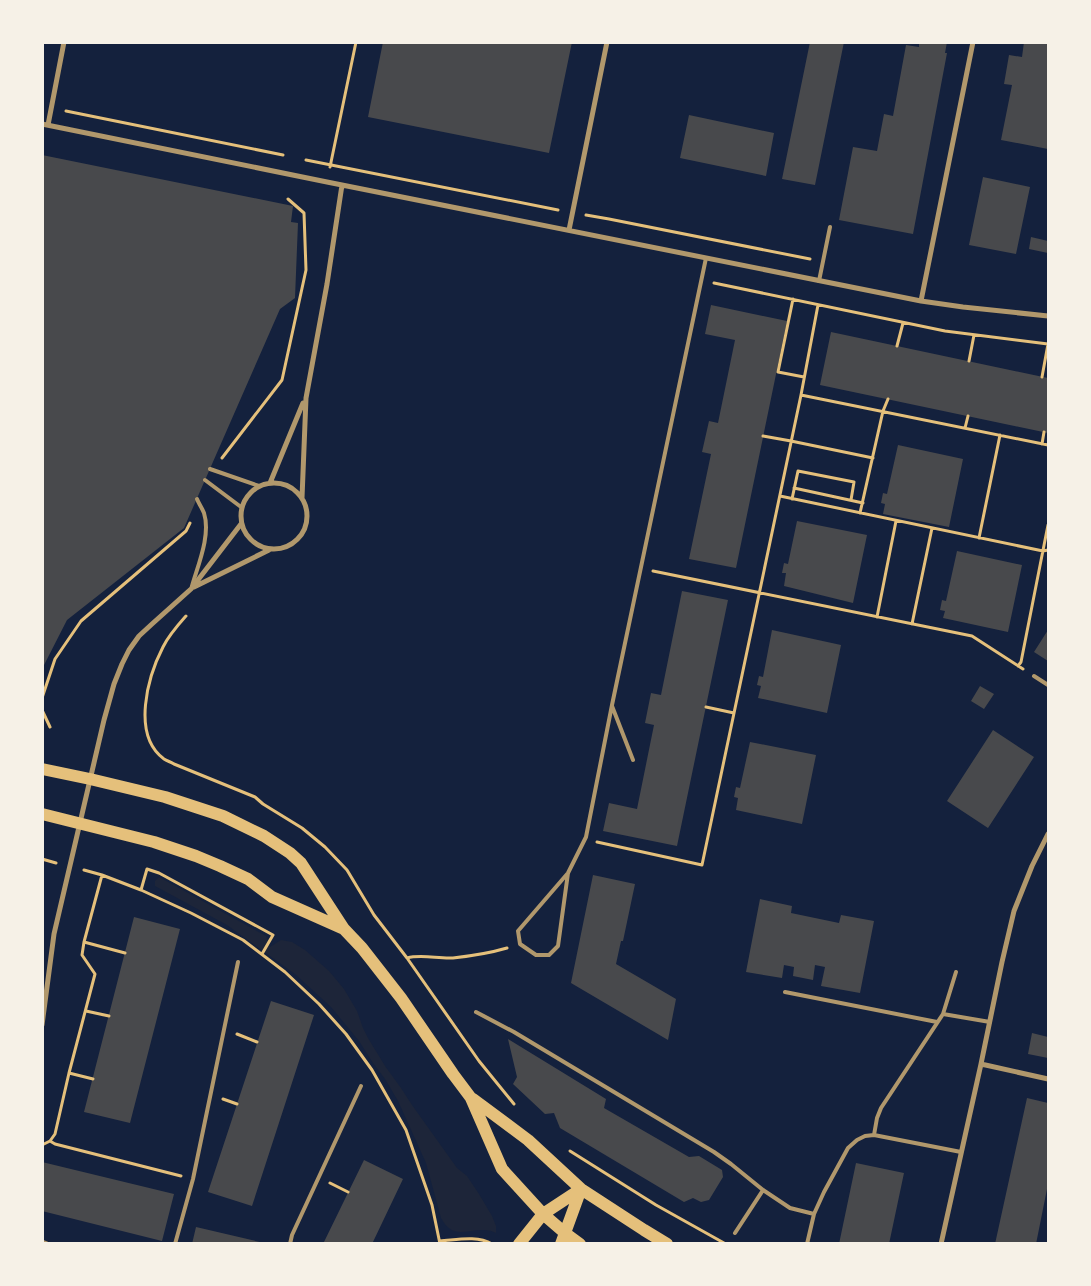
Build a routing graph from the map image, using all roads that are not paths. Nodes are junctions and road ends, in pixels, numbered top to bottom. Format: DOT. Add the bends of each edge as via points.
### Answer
graph roads {
  1 [pos="64,42"];
  2 [pos="607,42"];
  3 [pos="973,42"];
  4 [pos="45,124"];
  5 [pos="342,185"];
  6 [pos="830,227"];
  7 [pos="569,230"];
  8 [pos="706,258"];
  9 [pos="819,281"];
  10 [pos="922,301"];
  11 [pos="1048,316"];
  12 [pos="306,398"];
  13 [pos="210,469"];
  14 [pos="205,480"];
  15 [pos="270,483"];
  16 [pos="259,486"];
  17 [pos="302,498"];
  18 [pos="197,499"];
  19 [pos="241,507"];
  20 [pos="241,524"];
  21 [pos="269,550"];
  22 [pos="191,589"];
  23 [pos="1034,676"];
  24 [pos="1048,685"];
  25 [pos="612,705"];
  26 [pos="633,760"];
  27 [pos="42,769"];
  28 [pos="90,778"];
  29 [pos="42,814"];
  30 [pos="80,824"];
  31 [pos="1048,834"];
  32 [pos="568,873"];
  33 [pos="344,929"];
  34 [pos="238,962"];
  35 [pos="956,972"];
  36 [pos="785,992"];
  37 [pos="476,1012"];
  38 [pos="943,1014"];
  39 [pos="937,1022"];
  40 [pos="990,1022"];
  41 [pos="42,1025"];
  42 [pos="982,1064"];
  43 [pos="1048,1079"];
  44 [pos="361,1086"];
  45 [pos="471,1098"];
  46 [pos="874,1135"];
  47 [pos="962,1152"];
  48 [pos="581,1188"];
  49 [pos="763,1190"];
  50 [pos="543,1214"];
  51 [pos="814,1214"];
  52 [pos="736,1233"];
  53 [pos="563,1238"];
  54 [pos="42,1242"];
  55 [pos="47,1244"];
  56 [pos="176,1244"];
  57 [pos="290,1244"];
  58 [pos="519,1244"];
  59 [pos="580,1244"];
  60 [pos="667,1244"];
  61 [pos="807,1244"];
  62 [pos="941,1244"];
  1 -- 4 [label="street"];
  2 -- 7 [label="street"];
  3 -- 10 [label="street"];
  4 -- 5 [label="street"];
  5 -- 7 [label="street"];
  5 -- 12 [label="street" via="328,284"];
  6 -- 9 [label="lane"];
  7 -- 8 [label="street"];
  8 -- 9 [label="street"];
  8 -- 25 [label="lane"];
  9 -- 10 [label="street"];
  10 -- 11 [label="street"];
  12 -- 15 [label="street"];
  12 -- 17 [label="street"];
  13 -- 16 [label="lane"];
  14 -- 19 [label="lane"];
  15 -- 16 [label="street"];
  15 -- 17 [label="street" via="294,489"];
  16 -- 19 [label="street" via="248,494"];
  17 -- 21 [label="street" via="308,513 306,528 297,541 284,549"];
  18 -- 22 [label="lane" via="206,526"];
  19 -- 20 [label="street"];
  20 -- 21 [label="street" via="246,536"];
  20 -- 22 [label="street"];
  21 -- 22 [label="street"];
  22 -- 28 [label="street" via="139,636 129,650 114,684"];
  23 -- 24 [label="lane"];
  25 -- 26 [label="lane"];
  25 -- 32 [label="lane" via="586,837"];
  27 -- 28 [label="main road"];
  28 -- 30 [label="street"];
  28 -- 33 [label="main road" via="182,802 223,816 264,836 301,863"];
  29 -- 30 [label="main road"];
  30 -- 33 [label="main road" via="196,856 248,879 272,897"];
  30 -- 41 [label="street" via="54,934"];
  31 -- 40 [label="street" via="1014,911"];
  32 -- 32 [label="lane" via="518,931 520,944 536,955 549,955 558,946"];
  33 -- 45 [label="main road" via="401,998"];
  34 -- 56 [label="lane" via="193,1179"];
  35 -- 38 [label="lane"];
  36 -- 39 [label="lane"];
  37 -- 49 [label="lane" via="714,1152"];
  38 -- 39 [label="lane"];
  38 -- 40 [label="lane"];
  39 -- 46 [label="lane" via="881,1108"];
  40 -- 42 [label="street"];
  42 -- 43 [label="street"];
  42 -- 47 [label="street"];
  44 -- 57 [label="lane"];
  45 -- 48 [label="main road" via="528,1140"];
  45 -- 50 [label="main road" via="502,1169"];
  46 -- 47 [label="lane"];
  46 -- 51 [label="lane" via="865,1136 848,1148"];
  47 -- 62 [label="street"];
  48 -- 50 [label="main road"];
  48 -- 53 [label="main road"];
  48 -- 60 [label="main road"];
  49 -- 51 [label="lane" via="790,1208"];
  49 -- 52 [label="lane"];
  50 -- 53 [label="main road"];
  50 -- 58 [label="main road"];
  51 -- 61 [label="lane"];
  53 -- 59 [label="main road"];
  54 -- 55 [label="street"];
}
